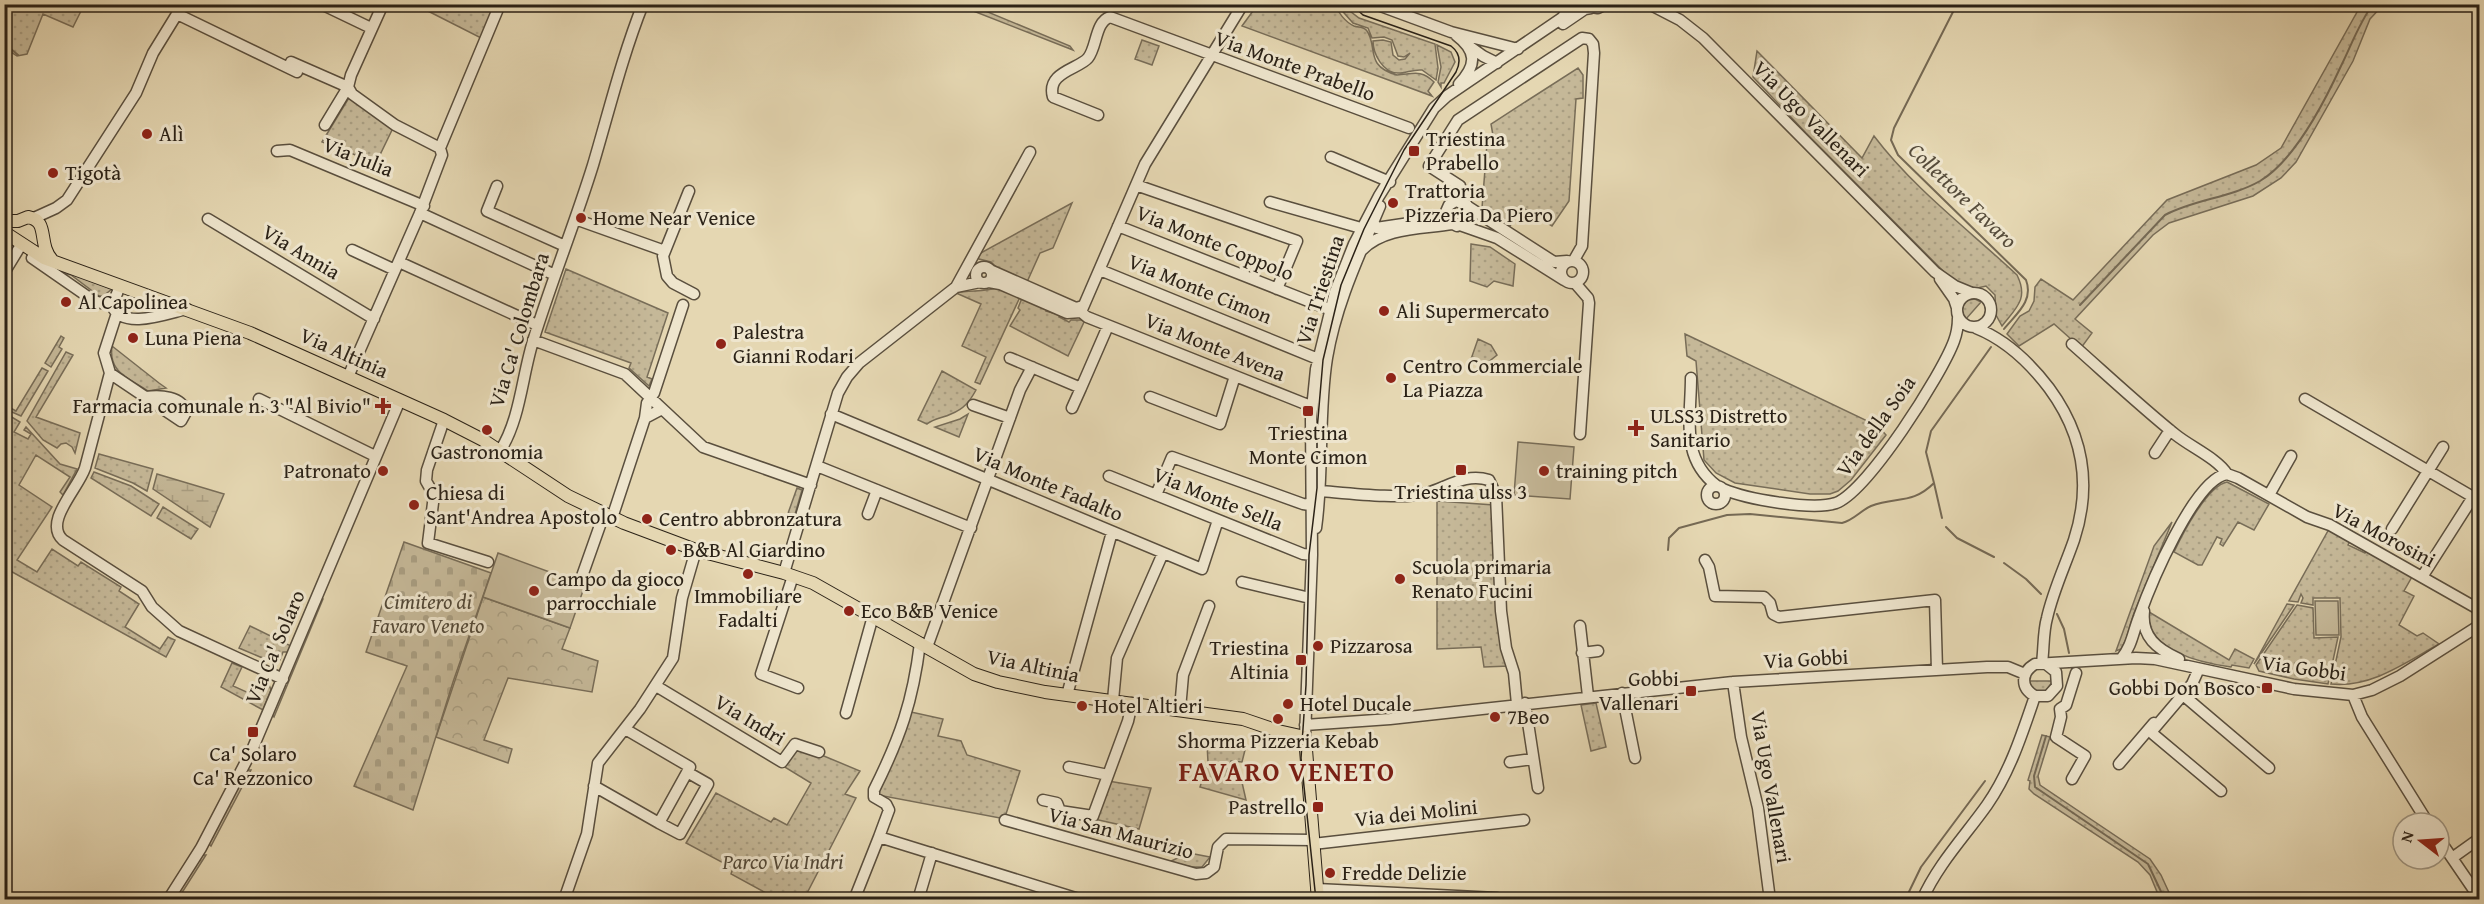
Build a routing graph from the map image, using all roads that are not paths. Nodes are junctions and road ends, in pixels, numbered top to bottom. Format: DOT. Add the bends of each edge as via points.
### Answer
graph roads {
  1 [pos="321,4"];
  2 [pos="382,4"];
  3 [pos="500,4"];
  4 [pos="643,4"];
  5 [pos="1243,4"];
  6 [pos="1364,4"];
  7 [pos="1370,4"];
  8 [pos="1375,4"];
  9 [pos="1573,4"];
  10 [pos="1606,4"];
  11 [pos="1648,5"];
  12 [pos="1587,6"];
  13 [pos="371,28"];
  14 [pos="1467,40"];
  15 [pos="1520,47"];
  16 [pos="1213,56"];
  17 [pos="291,62"];
  18 [pos="1497,63"];
  19 [pos="297,72"];
  20 [pos="348,87"];
  21 [pos="1447,96"];
  22 [pos="1098,116"];
  23 [pos="326,125"];
  24 [pos="1409,128"];
  25 [pos="440,148"];
  26 [pos="277,151"];
  27 [pos="1030,152"];
  28 [pos="1331,157"];
  29 [pos="1389,181"];
  30 [pos="1136,185"];
  31 [pos="497,186"];
  32 [pos="689,191"];
  33 [pos="1270,202"];
  34 [pos="1464,203"];
  35 [pos="56,208"];
  36 [pos="422,209"];
  37 [pos="1445,214"];
  38 [pos="33,218"];
  39 [pos="208,219"];
  40 [pos="574,219"];
  41 [pos="4,221"];
  42 [pos="18,221"];
  43 [pos="1456,225"];
  44 [pos="1118,226"];
  45 [pos="1372,229"];
  46 [pos="4,232"];
  47 [pos="42,235"];
  48 [pos="565,246"];
  49 [pos="25,248"];
  50 [pos="352,250"];
  51 [pos="665,251"];
  52 [pos="973,255"];
  53 [pos="1571,261"];
  54 [pos="54,265"];
  55 [pos="397,266"];
  56 [pos="1100,270"];
  57 [pos="1935,272"];
  58 [pos="4,273"];
  59 [pos="555,275"];
  60 [pos="984,275"];
  61 [pos="1569,281"];
  62 [pos="120,286"];
  63 [pos="956,287"];
  64 [pos="1276,289"];
  65 [pos="1972,293"];
  66 [pos="694,294"];
  67 [pos="683,305"];
  68 [pos="1083,308"];
  69 [pos="187,309"];
  70 [pos="114,310"];
  71 [pos="1331,310"];
  72 [pos="1991,312"];
  73 [pos="1957,313"];
  74 [pos="374,319"];
  75 [pos="537,325"];
  76 [pos="1108,326"];
  77 [pos="1973,328"];
  78 [pos="533,340"];
  79 [pos="2005,342"];
  80 [pos="1953,344"];
  81 [pos="2072,344"];
  82 [pos="1010,358"];
  83 [pos="1318,359"];
  84 [pos="1032,367"];
  85 [pos="110,373"];
  86 [pos="1235,376"];
  87 [pos="348,377"];
  88 [pos="1691,378"];
  89 [pos="1081,388"];
  90 [pos="146,397"];
  91 [pos="1150,397"];
  92 [pos="650,398"];
  93 [pos="260,399"];
  94 [pos="2305,399"];
  95 [pos="400,400"];
  96 [pos="973,405"];
  97 [pos="1308,405"];
  98 [pos="1072,408"];
  99 [pos="662,409"];
  100 [pos="831,414"];
  101 [pos="645,418"];
  102 [pos="1010,418"];
  103 [pos="444,420"];
  104 [pos="2170,430"];
  105 [pos="1580,434"];
  106 [pos="2443,447"];
  107 [pos="500,451"];
  108 [pos="2156,453"];
  109 [pos="1311,454"];
  110 [pos="375,456"];
  111 [pos="2291,456"];
  112 [pos="817,466"];
  113 [pos="2428,471"];
  114 [pos="2225,474"];
  115 [pos="1109,476"];
  116 [pos="988,480"];
  117 [pos="811,486"];
  118 [pos="1716,488"];
  119 [pos="877,490"];
  120 [pos="1320,491"];
  121 [pos="1156,495"];
  122 [pos="2269,495"];
  123 [pos="1740,496"];
  124 [pos="1722,502"];
  125 [pos="1310,505"];
  126 [pos="868,514"];
  127 [pos="608,516"];
  128 [pos="1218,520"];
  129 [pos="1310,522"];
  130 [pos="971,528"];
  131 [pos="2392,529"];
  132 [pos="1112,532"];
  133 [pos="696,550"];
  134 [pos="1163,553"];
  135 [pos="1312,555"];
  136 [pos="1705,561"];
  137 [pos="488,562"];
  138 [pos="788,574"];
  139 [pos="2422,577"];
  140 [pos="581,579"];
  141 [pos="1242,582"];
  142 [pos="1310,598"];
  143 [pos="2146,600"];
  144 [pos="1209,606"];
  145 [pos="2480,610"];
  146 [pos="873,615"];
  147 [pos="2480,625"];
  148 [pos="1580,626"];
  149 [pos="2134,633"];
  150 [pos="2147,635"];
  151 [pos="923,645"];
  152 [pos="1598,651"];
  153 [pos="1582,653"];
  154 [pos="2145,658"];
  155 [pos="2121,659"];
  156 [pos="2044,664"];
  157 [pos="2073,668"];
  158 [pos="1937,669"];
  159 [pos="2198,670"];
  160 [pos="2025,674"];
  161 [pos="2058,676"];
  162 [pos="283,679"];
  163 [pos="1733,682"];
  164 [pos="656,686"];
  165 [pos="798,688"];
  166 [pos="1622,693"];
  167 [pos="2052,693"];
  168 [pos="2353,694"];
  169 [pos="1067,695"];
  170 [pos="2182,695"];
  171 [pos="1588,696"];
  172 [pos="2035,696"];
  173 [pos="1113,700"];
  174 [pos="1132,703"];
  175 [pos="1521,704"];
  176 [pos="1180,709"];
  177 [pos="2060,709"];
  178 [pos="846,713"];
  179 [pos="625,729"];
  180 [pos="1270,729"];
  181 [pos="1305,735"];
  182 [pos="1282,739"];
  183 [pos="819,752"];
  184 [pos="1635,758"];
  185 [pos="1533,759"];
  186 [pos="1510,762"];
  187 [pos="2119,764"];
  188 [pos="1306,766"];
  189 [pos="1069,767"];
  190 [pos="2269,768"];
  191 [pos="687,772"];
  192 [pos="1108,775"];
  193 [pos="2072,779"];
  194 [pos="594,786"];
  195 [pos="1538,788"];
  196 [pos="2221,791"];
  197 [pos="1042,800"];
  198 [pos="2421,811"];
  199 [pos="1005,820"];
  200 [pos="1524,820"];
  201 [pos="659,823"];
  202 [pos="879,837"];
  203 [pos="2480,838"];
  204 [pos="1313,842"];
  205 [pos="932,853"];
  206 [pos="2452,858"];
  207 [pos="1317,894"];
  208 [pos="1497,898"];
  209 [pos="2480,899"];
  210 [pos="168,900"];
  211 [pos="564,900"];
  212 [pos="854,900"];
  213 [pos="918,900"];
  214 [pos="1082,900"];
  215 [pos="1770,900"];
  216 [pos="1922,900"];
  1 -- 13 [label="street"];
  2 -- 13 [label="street"];
  3 -- 25 [label="street"];
  4 -- 40 [label="street, Via Ca' Colombara"];
  5 -- 16 [label="street"];
  6 -- 7 [label="street"];
  8 -- 14 [label="street"];
  9 -- 15 [label="street" via="1562,18"];
  10 -- 12 [label="street, Via Triestina"];
  11 -- 57 [label="street, Via Ugo Vallenari" via="1680,20 1703,38"];
  12 -- 15 [label="street, Via Triestina" via="1535,43"];
  13 -- 20 [label="street"];
  14 -- 15 [label="street"];
  14 -- 18 [label="street" via="1491,51"];
  14 -- 21 [label="street" via="1472,52 1470,68"];
  15 -- 18 [label="street, Via Triestina"];
  16 -- 22 [label="street, Via Monte Prabello" via="1110,17 1106,19 1087,59 1060,75 1052,93 1053,98"];
  16 -- 24 [label="street, Via Monte Prabello"];
  16 -- 30 [label="street"];
  17 -- 20 [label="street"];
  18 -- 21 [label="street, Via Triestina"];
  19 -- 35 [label="street" via="177,14 135,93 67,200"];
  20 -- 23 [label="street"];
  20 -- 25 [label="street" via="395,125"];
  21 -- 29 [label="street, Via Triestina" via="1429,114"];
  25 -- 36 [label="street" via="442,155"];
  26 -- 36 [label="street, Via Julia" via="290,150"];
  27 -- 52 [label="street"];
  28 -- 29 [label="street"];
  29 -- 45 [label="street, Via Triestina"];
  29 -- 45 [label="street, Via Triestina" via="1379,196"];
  30 -- 44 [label="street"];
  30 -- 64 [label="street" via="1297,241"];
  31 -- 48 [label="street" via="487,211"];
  32 -- 51 [label="street"];
  33 -- 45 [label="street"];
  34 -- 37 [label="street" via="1449,205"];
  34 -- 43 [label="street" via="1470,217 1465,224"];
  34 -- 53 [label="street" via="1554,262"];
  34 -- 53 [label="street" via="1460,186 1429,166 1458,120 1582,38 1589,39 1594,53 1582,246"];
  35 -- 38 [label="street"];
  35 -- 47 [label="street"];
  36 -- 55 [label="street"];
  36 -- 59 [label="street, Via Julia"];
  37 -- 43 [label="street"];
  37 -- 45 [label="street" via="1437,219"];
  38 -- 42 [label="main road"];
  38 -- 47 [label="main road" via="40,223"];
  39 -- 74 [label="street, Via Annia"];
  40 -- 48 [label="street, Via Ca' Colombara"];
  40 -- 51 [label="street"];
  41 -- 42 [label="main road"];
  42 -- 49 [label="main road" via="13,231"];
  43 -- 45 [label="street"];
  43 -- 61 [label="street" via="1497,238"];
  44 -- 56 [label="street"];
  44 -- 64 [label="street, Via Monte Coppolo"];
  45 -- 71 [label="street, Via Triestina" via="1344,267"];
  45 -- 120 [label="street, Via Triestina" via="1372,241 1358,255 1344,292 1328,356"];
  46 -- 49 [label="main road, Via Altinia"];
  47 -- 49 [label="main road" via="36,244"];
  47 -- 54 [label="main road"];
  48 -- 59 [label="street, Via Ca' Colombara"];
  49 -- 54 [label="main road, Via Altinia"];
  49 -- 58 [label="street"];
  50 -- 55 [label="street"];
  51 -- 66 [label="street" via="670,280"];
  52 -- 60 [label="street"];
  52 -- 63 [label="street"];
  53 -- 61 [label="street" via="1560,272"];
  53 -- 61 [label="street" via="1581,264 1584,271 1581,278"];
  54 -- 62 [label="main road, Via Altinia"];
  54 -- 70 [label="street" via="94,301"];
  55 -- 74 [label="street"];
  55 -- 75 [label="street"];
  56 -- 68 [label="street"];
  56 -- 83 [label="street, Via Monte Cimon"];
  57 -- 65 [label="street, Via Ugo Vallenari"];
  57 -- 73 [label="street, Via Ugo Vallenari" via="1953,299"];
  59 -- 75 [label="street, Via Ca' Colombara"];
  60 -- 63 [label="street"];
  60 -- 68 [label="street, Via Monte Avena" via="1067,313"];
  61 -- 105 [label="street" via="1588,297 1589,303"];
  62 -- 69 [label="main road, Via Altinia"];
  62 -- 70 [label="street"];
  63 -- 100 [label="street" via="852,369"];
  64 -- 71 [label="street, Via Monte Coppolo"];
  65 -- 72 [label="street, Via Ugo Vallenari" via="1988,300"];
  65 -- 73 [label="street" via="1961,298"];
  67 -- 92 [label="street"];
  68 -- 76 [label="street, Via Monte Avena"];
  69 -- 70 [label="street" via="138,320"];
  69 -- 87 [label="main road, Via Altinia"];
  70 -- 85 [label="street" via="104,352"];
  71 -- 83 [label="street, Via Triestina"];
  72 -- 77 [label="street" via="1986,323"];
  72 -- 79 [label="street, Via Ugo Vallenari"];
  73 -- 77 [label="street, Via Ugo Vallenari"];
  73 -- 80 [label="street, Via della Soia" via="1958,331"];
  74 -- 87 [label="street"];
  75 -- 78 [label="street, Via Ca' Colombara"];
  76 -- 86 [label="street, Via Monte Avena"];
  76 -- 89 [label="street"];
  77 -- 79 [label="street, Via Ugo Vallenari"];
  77 -- 80 [label="street, Via della Soia"];
  78 -- 92 [label="street" via="625,374"];
  78 -- 107 [label="street, Via Ca' Colombara" via="515,413"];
  79 -- 156 [label="street, Via Ugo Vallenari" via="2035,371 2065,411 2083,468 2081,515 2047,615"];
  80 -- 123 [label="street, Via della Soia" via="1908,422 1849,496 1836,503 1815,506"];
  81 -- 104 [label="street, Via Morosini"];
  82 -- 84 [label="street"];
  83 -- 109 [label="street, Via Triestina"];
  84 -- 89 [label="street"];
  84 -- 102 [label="street"];
  85 -- 90 [label="street"];
  85 -- 162 [label="street" via="82,478 56,520 56,533 142,591 152,607 179,631"];
  86 -- 91 [label="street" via="1220,424"];
  86 -- 97 [label="street, Via Monte Avena"];
  87 -- 95 [label="main road, Via Altinia"];
  88 -- 118 [label="street, Via della Soia" via="1691,441 1696,461"];
  89 -- 98 [label="street"];
  92 -- 99 [label="street"];
  92 -- 101 [label="street"];
  93 -- 110 [label="street"];
  94 -- 113 [label="street"];
  95 -- 103 [label="main road, Via Altinia"];
  95 -- 110 [label="street, Via Ca' Solaro"];
  96 -- 102 [label="street"];
  99 -- 101 [label="street"];
  99 -- 117 [label="street" via="703,447"];
  100 -- 112 [label="street"];
  100 -- 116 [label="street, Via Monte Fadalto"];
  101 -- 127 [label="street"];
  102 -- 116 [label="street"];
  103 -- 107 [label="main road, Via Altinia"];
  103 -- 137 [label="street" via="427,470 426,481 434,495 428,543"];
  104 -- 108 [label="street"];
  104 -- 114 [label="street, Via Morosini" via="2218,463"];
  106 -- 113 [label="street"];
  107 -- 127 [label="main road, Via Altinia" via="568,496"];
  109 -- 120 [label="street, Via Triestina" via="1315,484"];
  109 -- 125 [label="street, Via Triestina"];
  110 -- 162 [label="street, Via Ca' Solaro"];
  111 -- 122 [label="street"];
  112 -- 117 [label="street"];
  112 -- 119 [label="street"];
  113 -- 131 [label="street"];
  113 -- 139 [label="street" via="2473,497"];
  114 -- 122 [label="street, Via Morosini"];
  114 -- 143 [label="street" via="2211,483 2180,524"];
  115 -- 121 [label="street, Via Monte Sella"];
  116 -- 130 [label="street"];
  116 -- 132 [label="street, Via Monte Fadalto"];
  117 -- 138 [label="street"];
  118 -- 123 [label="street, Via della Soia"];
  118 -- 124 [label="street" via="1725,496"];
  118 -- 124 [label="street, Via della Soia" via="1709,500 1715,504"];
  119 -- 126 [label="street"];
  119 -- 130 [label="street"];
  120 -- 129 [label="street, Via Triestina"];
  120 -- 135 [label="street, Via Triestina"];
  120 -- 175 [label="street" via="1412,496 1475,477 1489,480 1497,495 1506,648"];
  121 -- 125 [label="street" via="1172,457"];
  121 -- 128 [label="street, Via Monte Sella"];
  122 -- 139 [label="street, Via Morosini"];
  123 -- 124 [label="street, Via della Soia"];
  125 -- 129 [label="street, Via Triestina"];
  127 -- 133 [label="main road, Via Altinia"];
  127 -- 140 [label="street"];
  128 -- 134 [label="street, Via Monte Fadalto" via="1202,569"];
  128 -- 135 [label="street, Via Monte Sella"];
  129 -- 135 [label="street, Via Triestina"];
  130 -- 151 [label="street"];
  132 -- 134 [label="street, Via Monte Fadalto"];
  132 -- 169 [label="street"];
  133 -- 138 [label="main road, Via Altinia"];
  133 -- 164 [label="street" via="682,598 674,658"];
  134 -- 173 [label="street" via="1117,658"];
  135 -- 142 [label="street, Via Triestina"];
  136 -- 158 [label="street" via="1715,596 1764,597 1779,617 1935,600"];
  138 -- 146 [label="main road, Via Altinia"];
  138 -- 165 [label="street" via="761,674"];
  139 -- 145 [label="street, Via Morosini"];
  141 -- 142 [label="street"];
  142 -- 181 [label="street, Via Triestina"];
  143 -- 149 [label="street"];
  143 -- 150 [label="street"];
  144 -- 176 [label="street" via="1183,675"];
  146 -- 151 [label="main road, Via Altinia"];
  146 -- 178 [label="street"];
  147 -- 168 [label="street, Via Gobbi" via="2400,676 2372,690"];
  148 -- 153 [label="street"];
  149 -- 154 [label="street"];
  149 -- 155 [label="street"];
  150 -- 154 [label="street"];
  150 -- 159 [label="street" via="2162,650"];
  151 -- 169 [label="main road, Via Altinia" via="985,678"];
  151 -- 202 [label="street" via="902,730 874,790 874,797 889,810"];
  152 -- 153 [label="street"];
  153 -- 171 [label="street"];
  154 -- 155 [label="street, Via Gobbi"];
  154 -- 159 [label="street, Via Gobbi"];
  155 -- 157 [label="street, Via Gobbi"];
  156 -- 157 [label="street, Via Gobbi"];
  156 -- 160 [label="street" via="2032,666"];
  156 -- 161 [label="street"];
  157 -- 161 [label="street"];
  157 -- 177 [label="street" via="2066,705"];
  158 -- 160 [label="street, Via Gobbi" via="2008,667"];
  158 -- 163 [label="street, Via Gobbi"];
  159 -- 168 [label="street, Via Gobbi" via="2294,689"];
  159 -- 170 [label="street"];
  159 -- 187 [label="street"];
  160 -- 172 [label="street" via="2026,690"];
  161 -- 167 [label="street"];
  162 -- 210 [label="street, Via Ca' Solaro" via="230,795"];
  163 -- 166 [label="street, Via Gobbi"];
  163 -- 215 [label="street, Via Ugo Vallenari" via="1758,808"];
  164 -- 179 [label="street"];
  164 -- 183 [label="street, Via Indri" via="782,762 795,744"];
  166 -- 171 [label="street, Via Gobbi"];
  166 -- 184 [label="street"];
  167 -- 172 [label="street"];
  167 -- 177 [label="street"];
  168 -- 198 [label="street" via="2362,717"];
  169 -- 173 [label="main road, Via Altinia"];
  170 -- 190 [label="street"];
  170 -- 196 [label="street" via="2153,734"];
  171 -- 175 [label="street, Via Gobbi"];
  172 -- 216 [label="street" via="2001,782"];
  173 -- 174 [label="main road, Via Altinia"];
  174 -- 176 [label="main road, Via Altinia"];
  174 -- 192 [label="street"];
  175 -- 181 [label="street, Via Gobbi" via="1390,719"];
  175 -- 185 [label="street"];
  176 -- 180 [label="main road, Via Altinia" via="1244,719"];
  177 -- 193 [label="street" via="2056,737 2085,756"];
  179 -- 191 [label="street" via="690,767"];
  179 -- 194 [label="street" via="598,763"];
  180 -- 181 [label="main road"];
  180 -- 182 [label="main road"];
  181 -- 182 [label="main road" via="1293,744"];
  181 -- 188 [label="main road"];
  182 -- 188 [label="main road"];
  185 -- 186 [label="street"];
  185 -- 195 [label="street"];
  188 -- 204 [label="main road"];
  189 -- 192 [label="street"];
  191 -- 201 [label="street"];
  191 -- 201 [label="street" via="708,784 680,834"];
  192 -- 197 [label="street" via="1093,816 1060,811 1057,803"];
  194 -- 201 [label="street"];
  194 -- 211 [label="street" via="584,846"];
  199 -- 204 [label="street, Via San Maurizio" via="1196,874 1214,867 1218,847 1226,839"];
  200 -- 204 [label="street, Via dei Molini"];
  202 -- 205 [label="street"];
  202 -- 212 [label="street"];
  203 -- 206 [label="street"];
  204 -- 207 [label="main road"];
  205 -- 213 [label="street"];
  205 -- 214 [label="street"];
  206 -- 209 [label="street"];
  207 -- 208 [label="street"];
}
